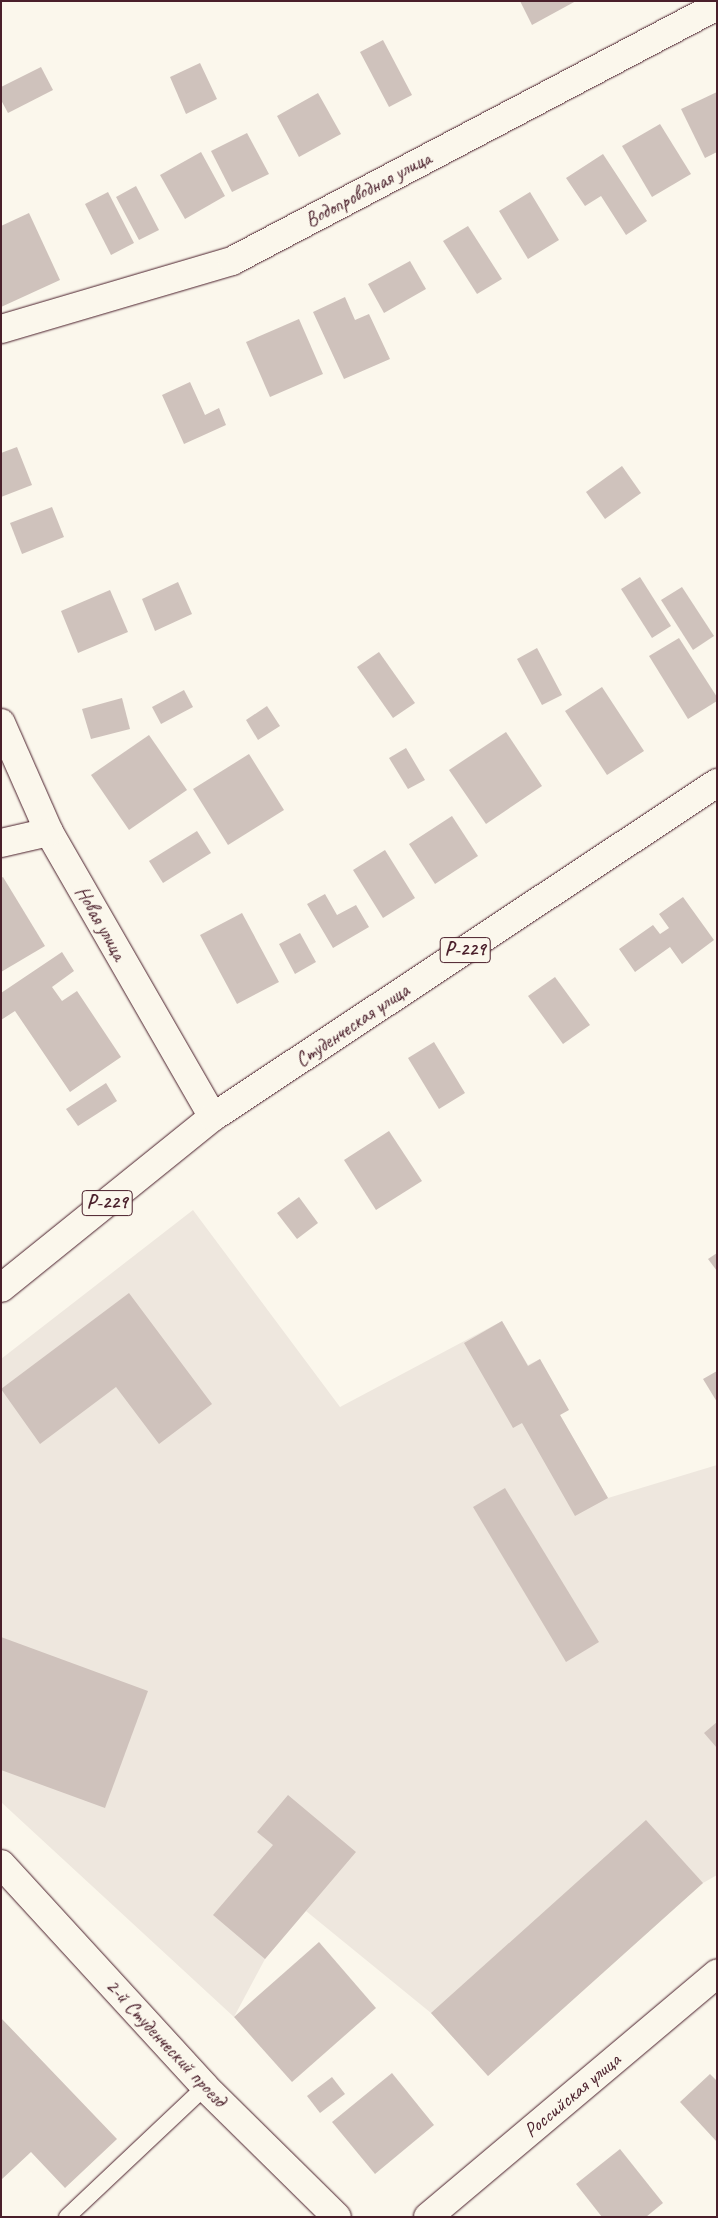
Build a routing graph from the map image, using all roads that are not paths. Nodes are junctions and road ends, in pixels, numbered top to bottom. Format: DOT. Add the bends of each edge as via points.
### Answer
graph roads {
  1 [pos="717,6"];
  2 [pos="1,329"];
  3 [pos="1,723"];
  4 [pos="717,783"];
  5 [pos="49,832"];
  6 [pos="1,843"];
  7 [pos="213,1117"];
  8 [pos="1,1288"];
  9 [pos="1,1864"];
  10 [pos="717,1974"];
  11 [pos="204,2087"];
  12 [pos="67,2217"];
  13 [pos="337,2217"];
  14 [pos="428,2217"];
  1 -- 2 [label="street, Водопроводная улица" via="232,261"];
  3 -- 5 [label="street, Новая улица"];
  4 -- 7 [label="street, Студенческая улица / Р-229"];
  5 -- 6 [label="street"];
  5 -- 7 [label="street, Новая улица"];
  7 -- 8 [label="street, Студенческая улица / Р-229"];
  9 -- 11 [label="street, 2-й Студенческий проезд"];
  10 -- 14 [label="street, Российская улица"];
  11 -- 12 [label="lane"];
  11 -- 13 [label="street, 2-й Студенческий проезд"];
}
